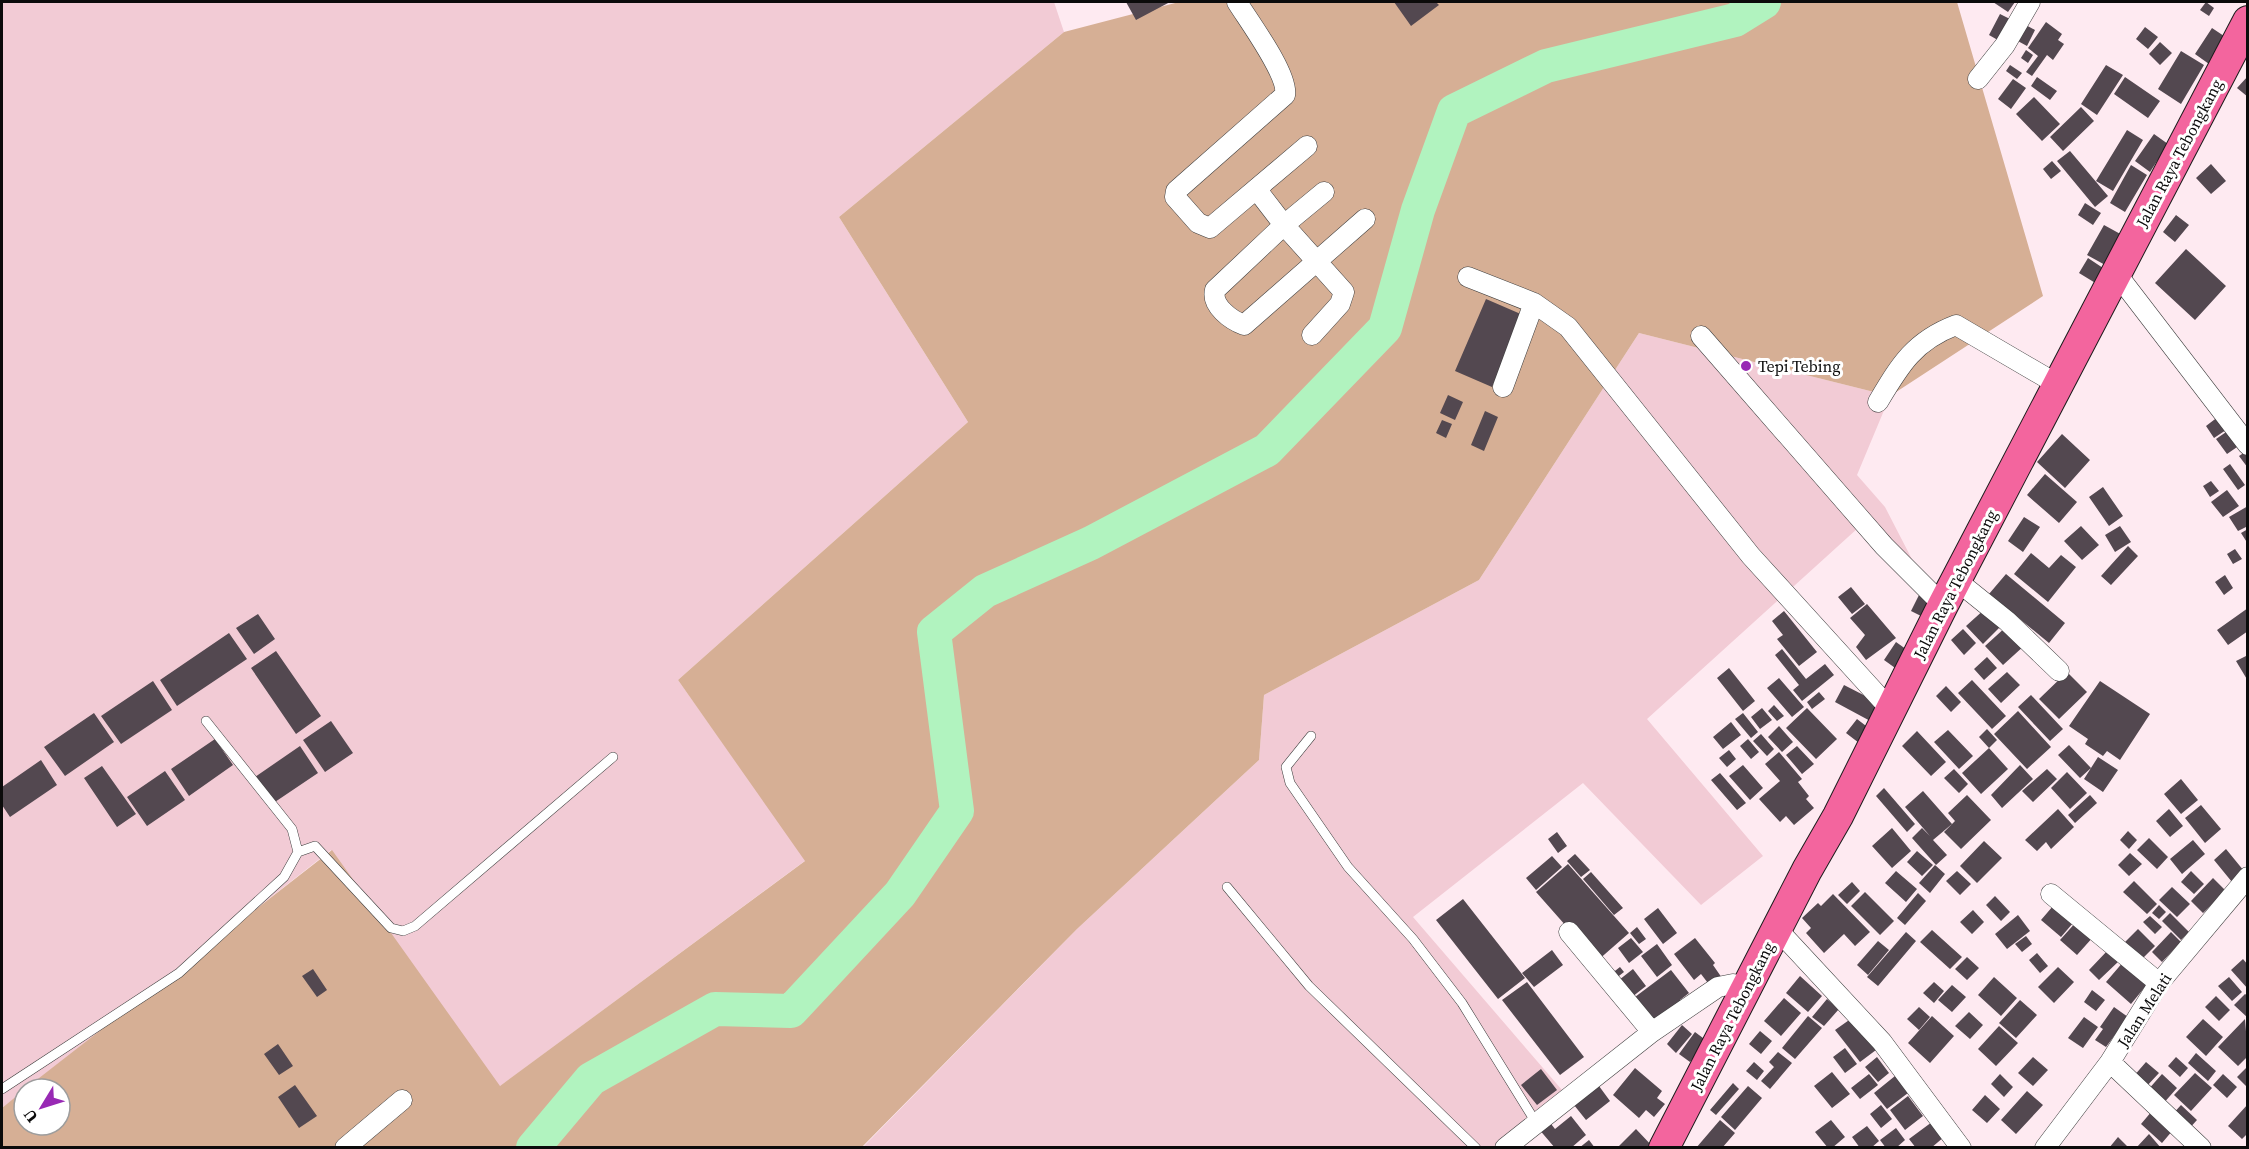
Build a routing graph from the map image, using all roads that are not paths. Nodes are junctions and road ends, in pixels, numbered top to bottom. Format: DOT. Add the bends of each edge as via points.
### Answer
graph roads {
  1 [pos="1237,2"];
  2 [pos="2030,2"];
  3 [pos="2247,21"];
  4 [pos="1978,79"];
  5 [pos="1307,146"];
  6 [pos="1257,190"];
  7 [pos="1324,192"];
  8 [pos="1365,219"];
  9 [pos="1284,225"];
  10 [pos="1315,261"];
  11 [pos="2116,273"];
  12 [pos="1468,277"];
  13 [pos="1534,303"];
  14 [pos="1312,335"];
  15 [pos="1701,336"];
  16 [pos="2057,384"];
  17 [pos="1503,387"];
  18 [pos="1878,402"];
  19 [pos="2247,445"];
  20 [pos="1949,592"];
  21 [pos="2059,672"];
  22 [pos="1892,710"];
  23 [pos="206,721"];
  24 [pos="1311,736"];
  25 [pos="613,757"];
  26 [pos="298,852"];
  27 [pos="2247,877"];
  28 [pos="1227,886"];
  29 [pos="2051,894"];
  30 [pos="1777,929"];
  31 [pos="1569,932"];
  32 [pos="2159,983"];
  33 [pos="1748,987"];
  34 [pos="1652,1032"];
  35 [pos="2110,1062"];
  36 [pos="2,1089"];
  37 [pos="402,1101"];
  38 [pos="1535,1121"];
  39 [pos="345,1148"];
  40 [pos="1476,1148"];
  41 [pos="1505,1148"];
  42 [pos="1664,1148"];
  43 [pos="1961,1148"];
  44 [pos="2045,1148"];
  45 [pos="2201,1148"];
  1 -- 6 [label="street" via="1277,68 1285,94 1176,191 1175,197 1198,223 1210,228"];
  2 -- 4 [label="street" via="2005,45"];
  3 -- 11 [label="main road, Jalan Raya Tebongkang"];
  5 -- 6 [label="street"];
  6 -- 9 [label="street"];
  7 -- 9 [label="street"];
  8 -- 10 [label="street"];
  9 -- 10 [label="street"];
  9 -- 10 [label="street" via="1215,290 1216,303 1244,326"];
  10 -- 14 [label="street" via="1344,292 1340,304"];
  11 -- 16 [label="main road, Jalan Raya Tebongkang"];
  11 -- 19 [label="street"];
  12 -- 13 [label="street"];
  13 -- 17 [label="street"];
  13 -- 22 [label="street" via="1581,340 1751,556"];
  15 -- 20 [label="street" via="1844,501"];
  16 -- 18 [label="street" via="1956,325 1932,334 1915,348"];
  16 -- 20 [label="main road, Jalan Raya Tebongkang"];
  20 -- 21 [label="street" via="2007,621"];
  20 -- 22 [label="main road, Jalan Raya Tebongkang"];
  22 -- 30 [label="main road, Jalan Raya Tebongkang"];
  23 -- 26 [label="lane" via="292,829"];
  24 -- 38 [label="lane" via="1286,767 1290,783 1348,867 1413,939 1462,1003"];
  25 -- 26 [label="lane" via="415,926 403,931 391,928 315,846"];
  26 -- 36 [label="lane" via="284,877 179,973"];
  27 -- 32 [label="street, Jalan Melati"];
  28 -- 40 [label="lane" via="1309,986"];
  29 -- 32 [label="street"];
  30 -- 33 [label="main road, Jalan Raya Tebongkang"];
  30 -- 43 [label="street" via="1882,1042"];
  31 -- 34 [label="street"];
  32 -- 35 [label="street, Jalan Melati"];
  33 -- 34 [label="street" via="1718,987"];
  33 -- 42 [label="main road, Jalan Raya Tebongkang"];
  34 -- 38 [label="street"];
  35 -- 44 [label="street, Jalan Melati"];
  35 -- 45 [label="street"];
  37 -- 39 [label="street"];
  38 -- 41 [label="street"];
}
